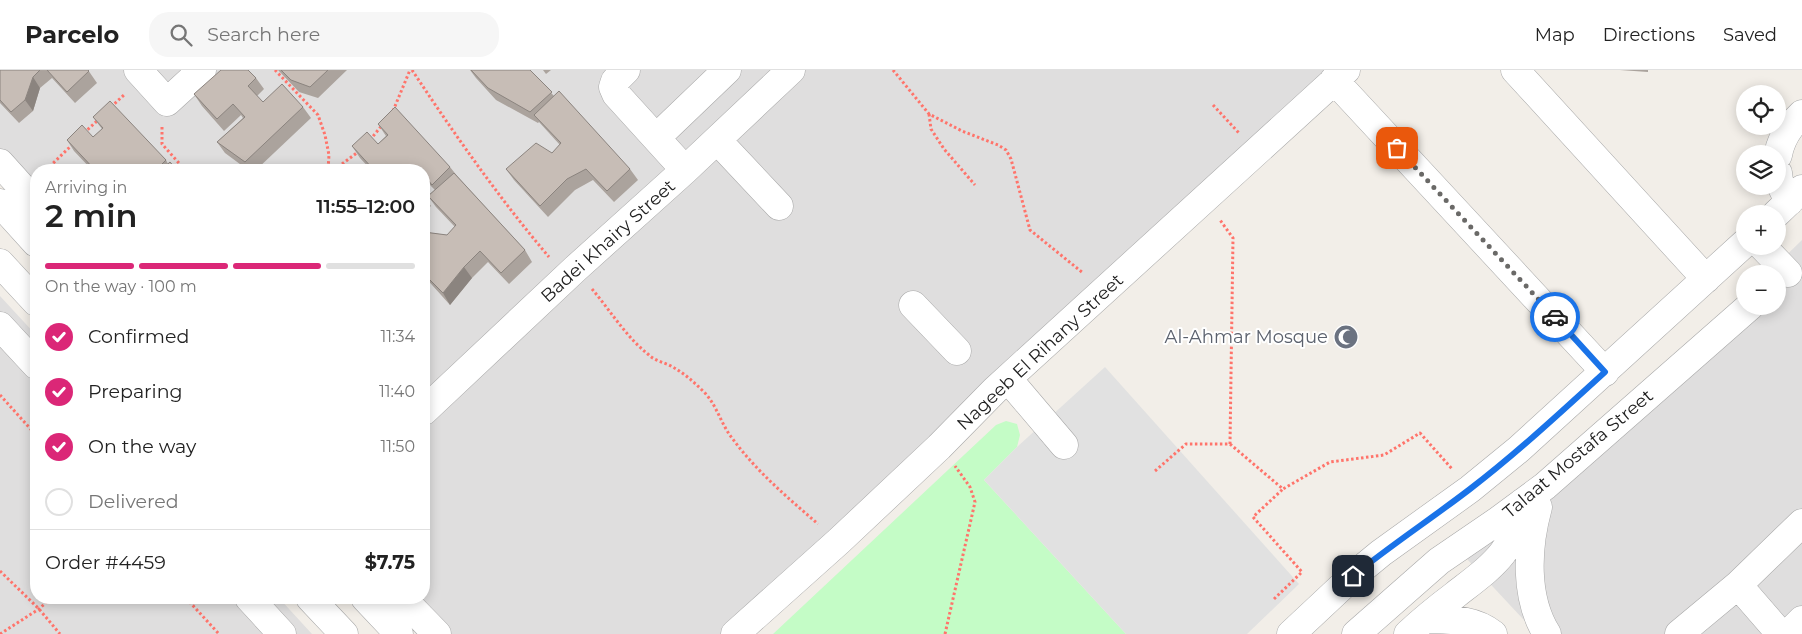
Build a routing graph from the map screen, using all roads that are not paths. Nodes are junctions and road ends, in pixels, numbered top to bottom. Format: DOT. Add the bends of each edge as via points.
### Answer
graph roads {
  1 [pos="202,70"];
  2 [pos="626,70"];
  3 [pos="727,70"];
  4 [pos="1515,70"];
  5 [pos="786,72"];
  6 [pos="141,73"];
  7 [pos="1340,75"];
  8 [pos="1802,114"];
  9 [pos="657,137"];
  10 [pos="717,140"];
  11 [pos="1781,145"];
  12 [pos="0,163"];
  13 [pos="686,170"];
  14 [pos="30,196"];
  15 [pos="0,204"];
  16 [pos="779,206"];
  17 [pos="30,236"];
  18 [pos="1736,251"];
  19 [pos="1771,255"];
  20 [pos="0,262"];
  21 [pos="1789,272"];
  22 [pos="1706,279"];
  23 [pos="30,295"];
  24 [pos="913,305"];
  25 [pos="1740,315"];
  26 [pos="2,333"];
  27 [pos="957,351"];
  28 [pos="30,359"];
  29 [pos="1605,372"];
  30 [pos="1008,380"];
  31 [pos="430,405"];
  32 [pos="1064,445"];
  33 [pos="1545,486"];
  34 [pos="1522,502"];
  35 [pos="1802,524"];
  36 [pos="1738,585"];
  37 [pos="254,604"];
  38 [pos="316,604"];
  39 [pos="371,604"];
  40 [pos="408,604"];
  41 [pos="1802,620"];
  42 [pos="1416,626"];
  43 [pos="282,634"];
  44 [pos="344,634"];
  45 [pos="399,634"];
  46 [pos="437,634"];
  47 [pos="735,634"];
  48 [pos="1291,634"];
  49 [pos="1356,634"];
  50 [pos="1493,634"];
  51 [pos="1547,634"];
  52 [pos="1679,634"];
  1 -- 6 [label="street" via="167,102"];
  2 -- 9 [label="street" via="615,81 616,94"];
  3 -- 9 [label="street"];
  4 -- 22 [label="street"];
  5 -- 10 [label="street, Badei Khairy Street"];
  7 -- 29 [label="street"];
  7 -- 30 [label="street, Nageeb El Rihany Street"];
  8 -- 11 [label="street" via="1784,134"];
  9 -- 13 [label="street"];
  10 -- 13 [label="street, Badei Khairy Street"];
  10 -- 16 [label="street"];
  12 -- 14 [label="street"];
  13 -- 31 [label="street, Badei Khairy Street"];
  15 -- 17 [label="street"];
  18 -- 22 [label="street"];
  19 -- 21 [label="street"];
  20 -- 23 [label="street"];
  22 -- 29 [label="street"];
  24 -- 27 [label="street"];
  25 -- 33 [label="street, Talaat Mostafa Street"];
  26 -- 28 [label="street"];
  29 -- 48 [label="street" via="1470,489 1367,564"];
  30 -- 32 [label="street"];
  30 -- 47 [label="street, Nageeb El Rihany Street" via="839,541"];
  33 -- 34 [label="street, Talaat Mostafa Street"];
  33 -- 51 [label="street" via="1537,508 1530,555 1534,603"];
  34 -- 42 [label="street" via="1516,530 1502,555 1476,580"];
  34 -- 49 [label="street, Talaat Mostafa Street" via="1439,562"];
  35 -- 36 [label="street"];
  36 -- 41 [label="street" via="1778,630 1784,633 1792,630"];
  36 -- 52 [label="street"];
  37 -- 43 [label="street"];
  38 -- 44 [label="street"];
  39 -- 45 [label="street"];
  40 -- 46 [label="street"];
  42 -- 50 [label="street" via="1466,621"];
}
